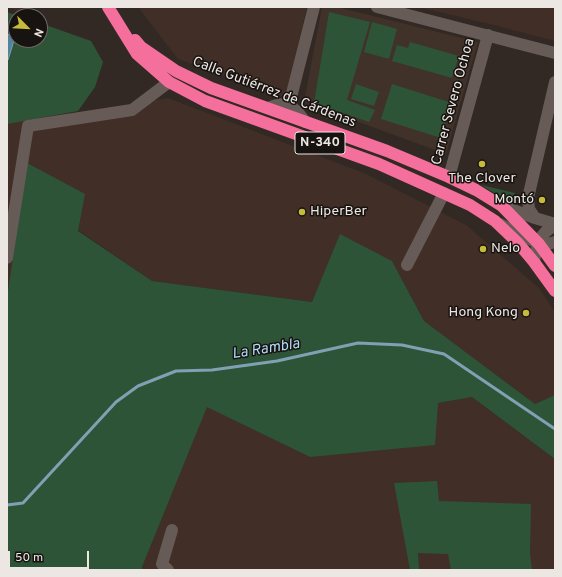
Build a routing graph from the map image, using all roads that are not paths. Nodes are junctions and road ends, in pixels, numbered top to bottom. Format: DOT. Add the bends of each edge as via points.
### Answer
graph roads {
  1 [pos="314,7"];
  2 [pos="377,7"];
  3 [pos="111,12"];
  4 [pos="488,35"];
  5 [pos="555,53"];
  6 [pos="169,82"];
  7 [pos="555,82"];
  8 [pos="289,105"];
  9 [pos="269,108"];
  10 [pos="305,122"];
  11 [pos="449,177"];
  12 [pos="444,192"];
  13 [pos="502,206"];
  14 [pos="535,218"];
  15 [pos="496,221"];
  16 [pos="555,225"];
  17 [pos="555,242"];
  18 [pos="539,244"];
  19 [pos="7,258"];
  20 [pos="534,262"];
  21 [pos="407,265"];
  22 [pos="555,266"];
  23 [pos="555,291"];
  24 [pos="172,530"];
  25 [pos="168,570"];
  1 -- 8 [label="street"];
  2 -- 4 [label="street"];
  3 -- 6 [label="highway, Calle Gutiérrez de Cárdenas / N-340" via="137,54"];
  3 -- 9 [label="highway, Calle Gutiérrez de Cárdenas / N-340" via="141,47 176,71 211,88"];
  4 -- 5 [label="street"];
  4 -- 11 [label="street, Carrer Severo Ochoa"];
  6 -- 12 [label="highway, Calle Gutiérrez de Cárdenas / N-340" via="205,101 379,164"];
  6 -- 19 [label="street" via="132,110 28,126"];
  7 -- 14 [label="street" via="528,198 529,209"];
  8 -- 9 [label="street" via="276,104"];
  8 -- 10 [label="street" via="300,113"];
  9 -- 10 [label="highway, Calle Gutiérrez de Cárdenas / N-340"];
  10 -- 11 [label="highway, Calle Gutiérrez de Cárdenas / N-340"];
  11 -- 13 [label="highway, Calle Gutiérrez de Cárdenas / N-340"];
  12 -- 15 [label="highway, Calle Gutiérrez de Cárdenas / N-340"];
  12 -- 21 [label="street"];
  13 -- 14 [label="street"];
  13 -- 18 [label="highway, Calle Gutiérrez de Cárdenas / N-340"];
  14 -- 16 [label="street"];
  15 -- 18 [label="street"];
  15 -- 20 [label="highway, Calle Gutiérrez de Cárdenas / N-340"];
  16 -- 18 [label="street" via="542,234"];
  17 -- 18 [label="street"];
  18 -- 20 [label="street"];
  18 -- 22 [label="highway, Calle Gutiérrez de Cárdenas / N-340"];
  20 -- 23 [label="highway, Calle Gutiérrez de Cárdenas / N-340"];
  24 -- 25 [label="street" via="162,564"];
}
